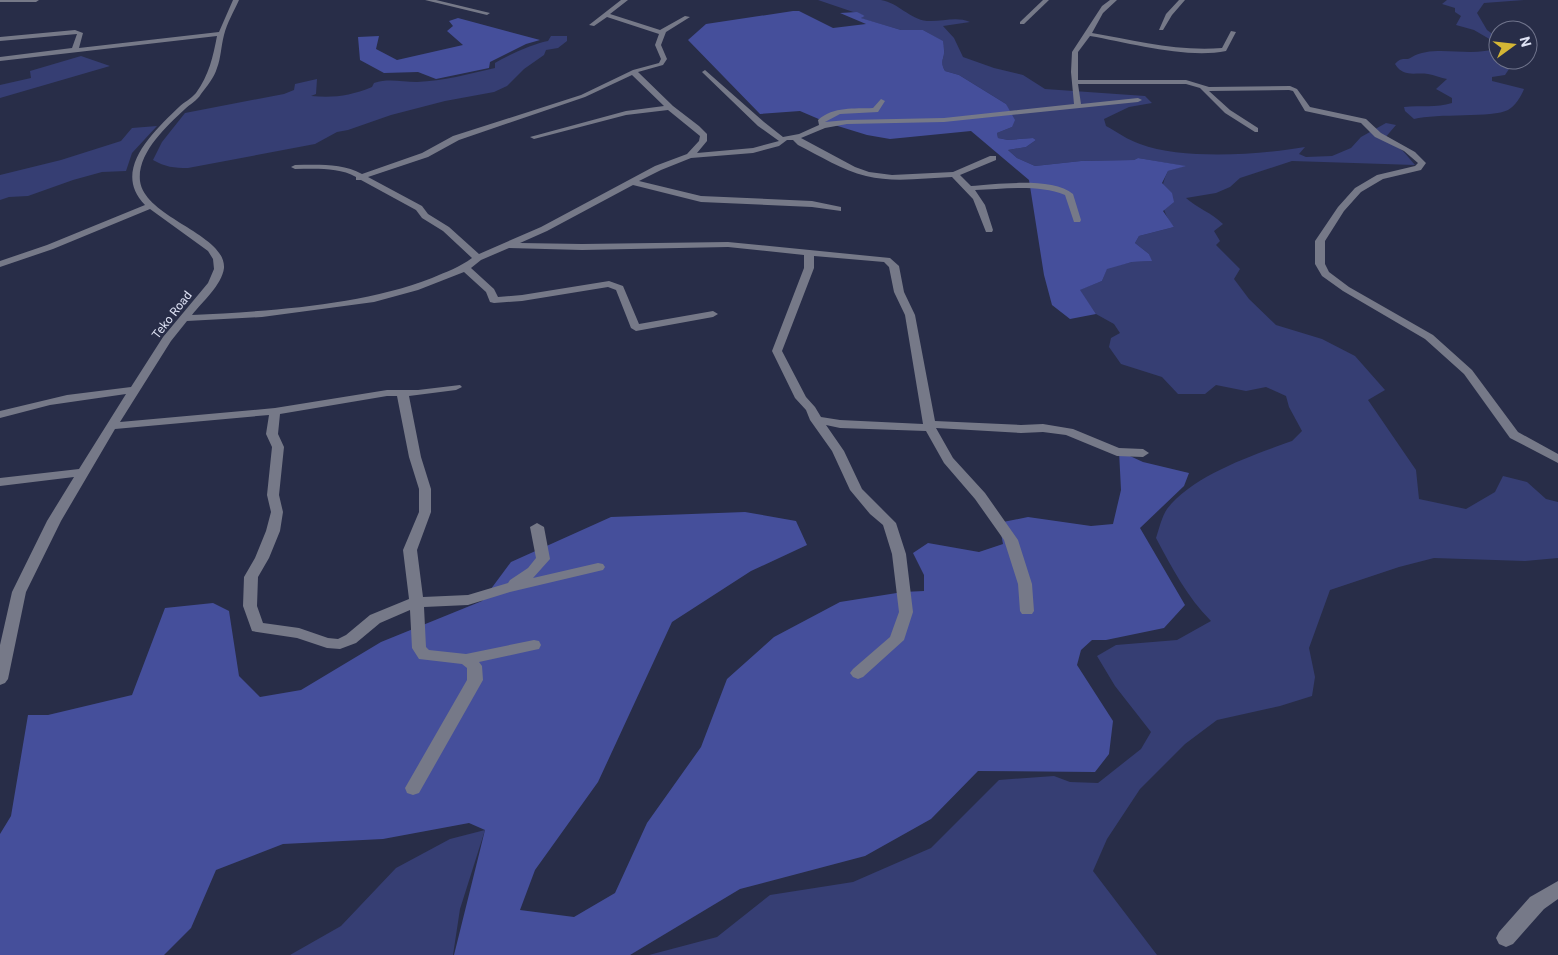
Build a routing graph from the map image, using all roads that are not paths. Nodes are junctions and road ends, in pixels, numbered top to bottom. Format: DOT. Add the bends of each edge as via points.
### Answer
graph roads {
  1 [pos="0,0"];
  2 [pos="36,0"];
  3 [pos="236,0"];
  4 [pos="428,0"];
  5 [pos="625,0"];
  6 [pos="1046,0"];
  7 [pos="1114,0"];
  8 [pos="1182,0"];
  9 [pos="487,13"];
  10 [pos="607,15"];
  11 [pos="687,17"];
  12 [pos="1022,23"];
  13 [pos="592,25"];
  14 [pos="1161,29"];
  15 [pos="1233,32"];
  16 [pos="662,33"];
  17 [pos="220,34"];
  18 [pos="1089,34"];
  19 [pos="0,39"];
  20 [pos="75,50"];
  21 [pos="0,59"];
  22 [pos="633,72"];
  23 [pos="705,72"];
  24 [pos="1076,82"];
  25 [pos="1203,88"];
  26 [pos="1138,100"];
  27 [pos="881,101"];
  28 [pos="1078,105"];
  29 [pos="670,108"];
  30 [pos="823,126"];
  31 [pos="1255,130"];
  32 [pos="534,137"];
  33 [pos="795,137"];
  34 [pos="782,139"];
  35 [pos="690,156"];
  36 [pos="993,158"];
  37 [pos="295,167"];
  38 [pos="954,174"];
  39 [pos="359,178"];
  40 [pos="632,182"];
  41 [pos="971,188"];
  42 [pos="151,206"];
  43 [pos="838,209"];
  44 [pos="1077,220"];
  45 [pos="989,230"];
  46 [pos="509,245"];
  47 [pos="808,253"];
  48 [pos="478,258"];
  49 [pos="0,264"];
  50 [pos="465,268"];
  51 [pos="714,314"];
  52 [pos="186,318"];
  53 [pos="456,387"];
  54 [pos="134,390"];
  55 [pos="402,392"];
  56 [pos="275,411"];
  57 [pos="0,415"];
  58 [pos="816,420"];
  59 [pos="111,426"];
  60 [pos="929,426"];
  61 [pos="1143,453"];
  62 [pos="1558,459"];
  63 [pos="85,472"];
  64 [pos="0,482"];
  65 [pos="537,527"];
  66 [pos="598,567"];
  67 [pos="508,588"];
  68 [pos="416,602"];
  69 [pos="1027,611"];
  70 [pos="534,645"];
  71 [pos="466,659"];
  72 [pos="858,673"];
  73 [pos="0,679"];
  74 [pos="413,788"];
  75 [pos="1558,889"];
  76 [pos="1506,938"];
  1 -- 2 [label="street"];
  3 -- 17 [label="street, Teko Road"];
  4 -- 9 [label="street"];
  5 -- 10 [label="street"];
  6 -- 12 [label="street"];
  7 -- 18 [label="street" via="1100,11"];
  8 -- 14 [label="street"];
  10 -- 13 [label="street"];
  10 -- 16 [label="street"];
  11 -- 16 [label="street"];
  15 -- 18 [label="street" via="1224,50 1213,51 1156,47"];
  16 -- 22 [label="street" via="658,45 663,62"];
  17 -- 20 [label="street"];
  17 -- 42 [label="street, Teko Road" via="214,68 202,90 157,133 136,169 140,195"];
  18 -- 24 [label="street" via="1074,52"];
  19 -- 20 [label="street" via="75,32 80,33"];
  20 -- 21 [label="street"];
  22 -- 29 [label="street"];
  22 -- 39 [label="street" via="583,96 456,138 424,154"];
  23 -- 34 [label="street"];
  24 -- 25 [label="street" via="1186,82"];
  24 -- 28 [label="street"];
  25 -- 31 [label="street" via="1234,117"];
  25 -- 62 [label="street" via="1290,88 1308,109 1363,121 1377,134 1417,156 1422,163 1418,168 1380,177 1358,190 1320,241 1320,264 1325,274 1346,289 1429,337 1468,372 1514,435"];
  26 -- 28 [label="street"];
  27 -- 30 [label="street" via="875,110 835,113 825,117 821,122"];
  28 -- 30 [label="street" via="944,120 872,120"];
  29 -- 32 [label="street" via="617,115"];
  29 -- 35 [label="street" via="700,129 704,136"];
  30 -- 33 [label="street"];
  33 -- 34 [label="street"];
  33 -- 38 [label="street" via="852,169 868,174 892,177"];
  34 -- 35 [label="street" via="782,143 762,148"];
  35 -- 40 [label="street"];
  36 -- 38 [label="street"];
  37 -- 39 [label="street" via="340,169"];
  38 -- 41 [label="street"];
  39 -- 48 [label="street" via="419,208"];
  40 -- 43 [label="street" via="701,199 812,204"];
  40 -- 46 [label="street" via="544,230"];
  41 -- 44 [label="street" via="1063,190 1070,194"];
  41 -- 45 [label="street" via="984,209"];
  42 -- 49 [label="street"];
  42 -- 52 [label="street, Teko Road" via="212,249 218,259 212,284"];
  46 -- 47 [label="street" via="721,244 775,246"];
  46 -- 48 [label="street"];
  47 -- 58 [label="street" via="810,268 777,351 800,398 812,409"];
  47 -- 60 [label="street" via="887,260 894,266 899,292 910,315"];
  48 -- 50 [label="street"];
  50 -- 51 [label="street" via="491,292 494,300 610,284 616,286 620,288 636,328"];
  50 -- 52 [label="street" via="408,291 374,299 262,314"];
  52 -- 54 [label="street, Teko Road" via="167,339"];
  53 -- 55 [label="street"];
  54 -- 57 [label="street" via="34,404"];
  54 -- 59 [label="street, Teko Road"];
  55 -- 56 [label="street"];
  55 -- 68 [label="street" via="415,457 426,489 425,512 410,550"];
  56 -- 59 [label="street"];
  56 -- 68 [label="street" via="272,434 278,446 273,495 277,512 273,531 251,577 250,606 257,626 340,644 376,619"];
  58 -- 60 [label="street" via="840,424"];
  58 -- 72 [label="street" via="838,451 856,490 890,523 899,554 906,612 897,640"];
  59 -- 63 [label="street, Teko Road"];
  60 -- 61 [label="street" via="1043,428 1069,432 1117,452"];
  60 -- 69 [label="street" via="948,460 980,496 1011,540 1025,584"];
  63 -- 64 [label="street"];
  63 -- 73 [label="street, Teko Road" via="54,522 19,592"];
  65 -- 67 [label="street" via="543,559"];
  66 -- 67 [label="street"];
  67 -- 68 [label="street" via="468,600"];
  68 -- 71 [label="street" via="419,648 424,655"];
  70 -- 71 [label="street"];
  71 -- 74 [label="street" via="474,666 476,680"];
  75 -- 76 [label="street" via="1537,903"];
}
